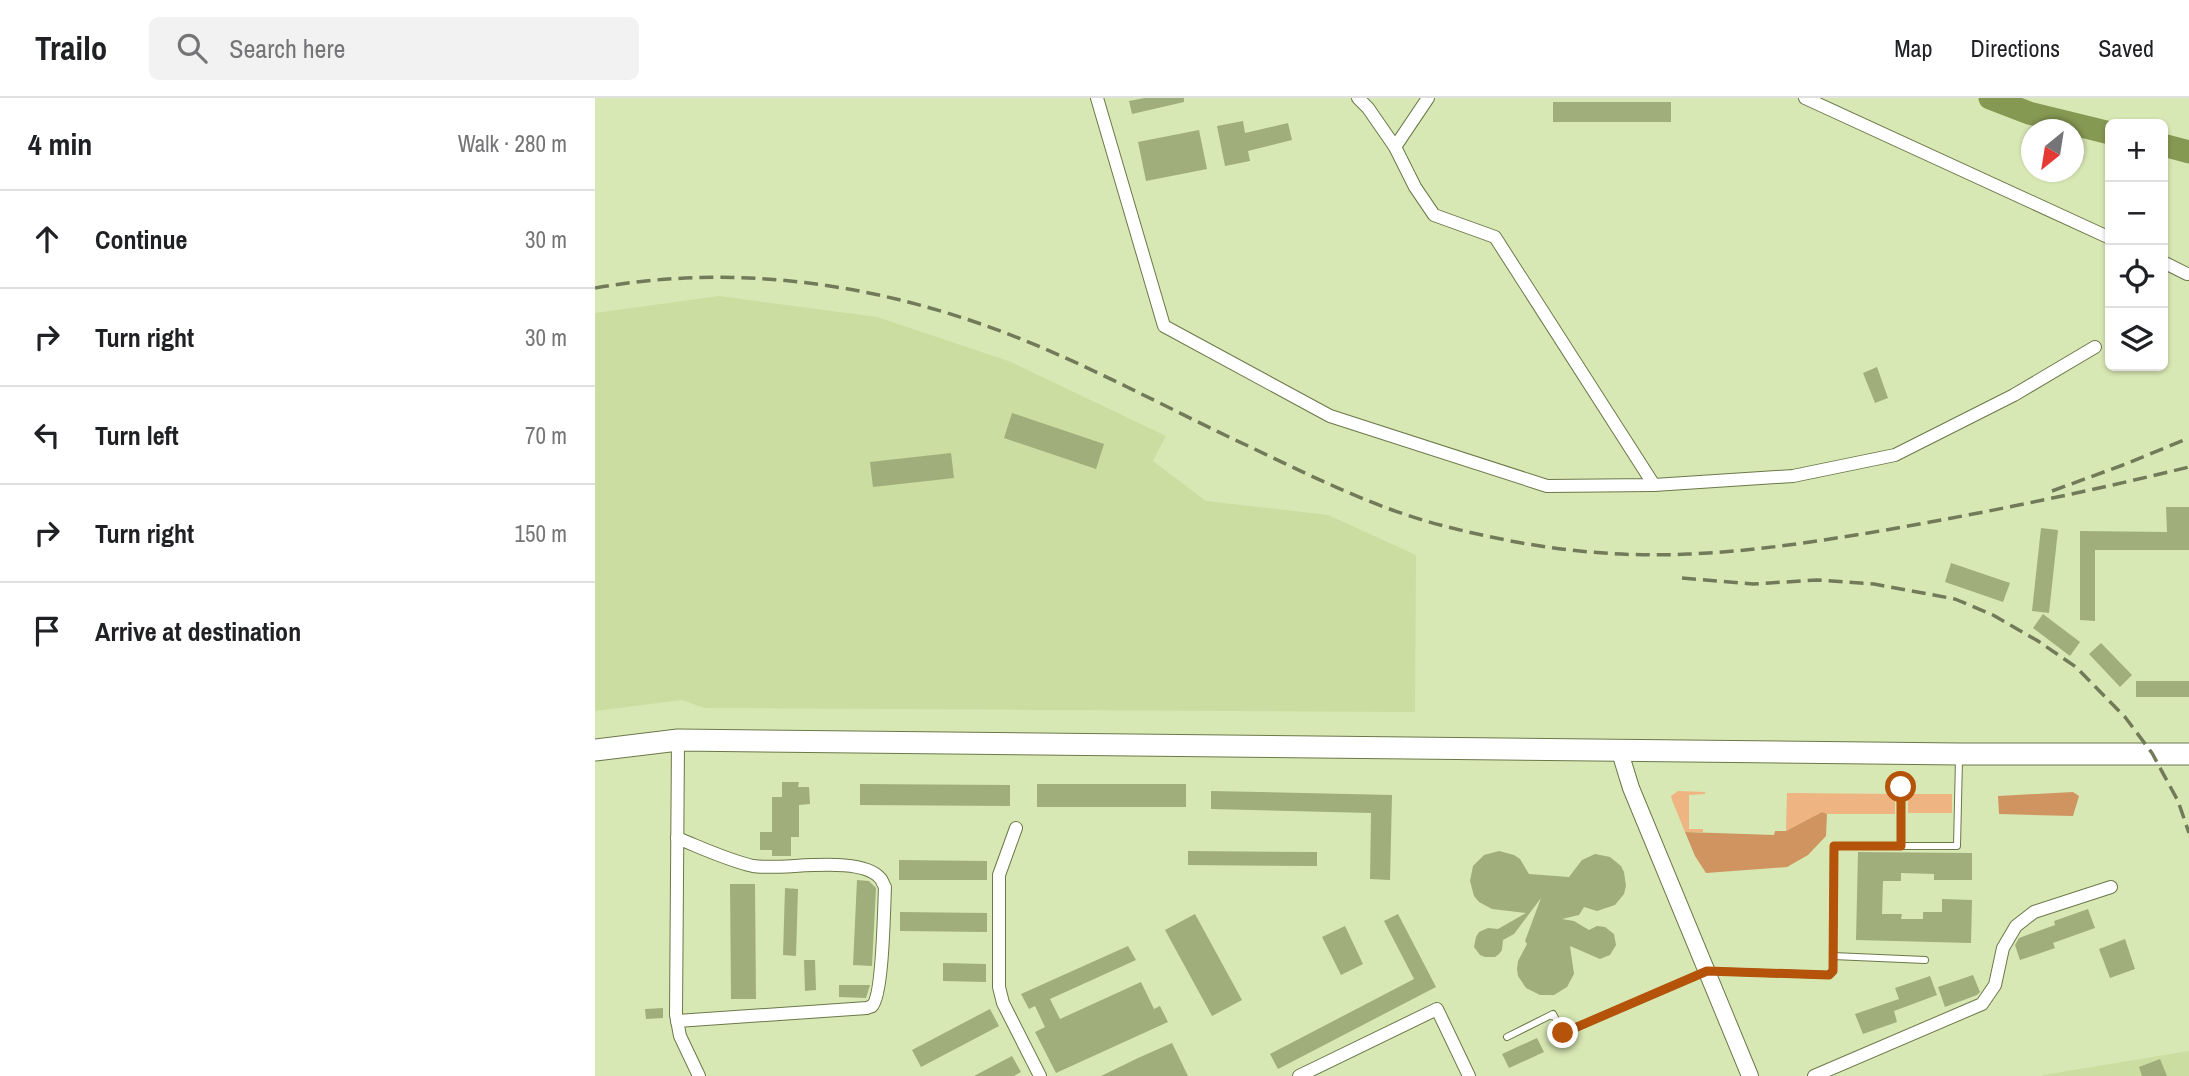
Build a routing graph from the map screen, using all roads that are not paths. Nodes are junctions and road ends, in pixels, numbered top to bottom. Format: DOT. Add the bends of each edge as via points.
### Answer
graph roads {
  1 [pos="1097,98"];
  2 [pos="1358,98"];
  3 [pos="1428,98"];
  4 [pos="1805,98"];
  5 [pos="1395,147"];
  6 [pos="2105,236"];
  7 [pos="2168,264"];
  8 [pos="2187,274"];
  9 [pos="2095,347"];
  10 [pos="1654,485"];
  11 [pos="678,740"];
  12 [pos="1619,749"];
  13 [pos="595,750"];
  14 [pos="1959,754"];
  15 [pos="2189,754"];
  16 [pos="1901,787"];
  17 [pos="1016,828"];
  18 [pos="677,838"];
  19 [pos="1901,846"];
  20 [pos="2111,887"];
  21 [pos="1833,956"];
  22 [pos="1925,960"];
  23 [pos="1707,971"];
  24 [pos="677,1021"];
  25 [pos="1507,1037"];
  26 [pos="699,1076"];
  27 [pos="1040,1076"];
  28 [pos="1299,1076"];
  29 [pos="1469,1076"];
  30 [pos="1750,1076"];
  31 [pos="1814,1076"];
  1 -- 10 [label="street" via="1164,326 1330,416 1547,486"];
  2 -- 5 [label="street"];
  3 -- 5 [label="street"];
  4 -- 6 [label="street"];
  5 -- 10 [label="street" via="1434,215 1495,237"];
  7 -- 8 [label="street"];
  9 -- 10 [label="street" via="2014,395 1895,455 1793,476"];
  11 -- 12 [label="highway"];
  11 -- 13 [label="highway"];
  11 -- 18 [label="street"];
  12 -- 14 [label="highway"];
  12 -- 23 [label="street"];
  14 -- 15 [label="highway"];
  14 -- 19 [label="lane" via="1957,846"];
  16 -- 19 [label="lane"];
  17 -- 27 [label="street" via="999,875 999,986"];
  18 -- 24 [label="street"];
  18 -- 24 [label="street" via="756,866 858,867 880,878 885,887 880,979 872,1006"];
  19 -- 21 [label="lane" via="1834,846"];
  20 -- 31 [label="street" via="2035,912 2016,926 2003,948 1995,985 1982,1004"];
  21 -- 22 [label="lane"];
  21 -- 23 [label="lane" via="1829,975"];
  23 -- 25 [label="lane" via="1563,1033 1553,1014"];
  23 -- 30 [label="street"];
  24 -- 26 [label="street"];
  28 -- 29 [label="street" via="1437,1009"];
}
